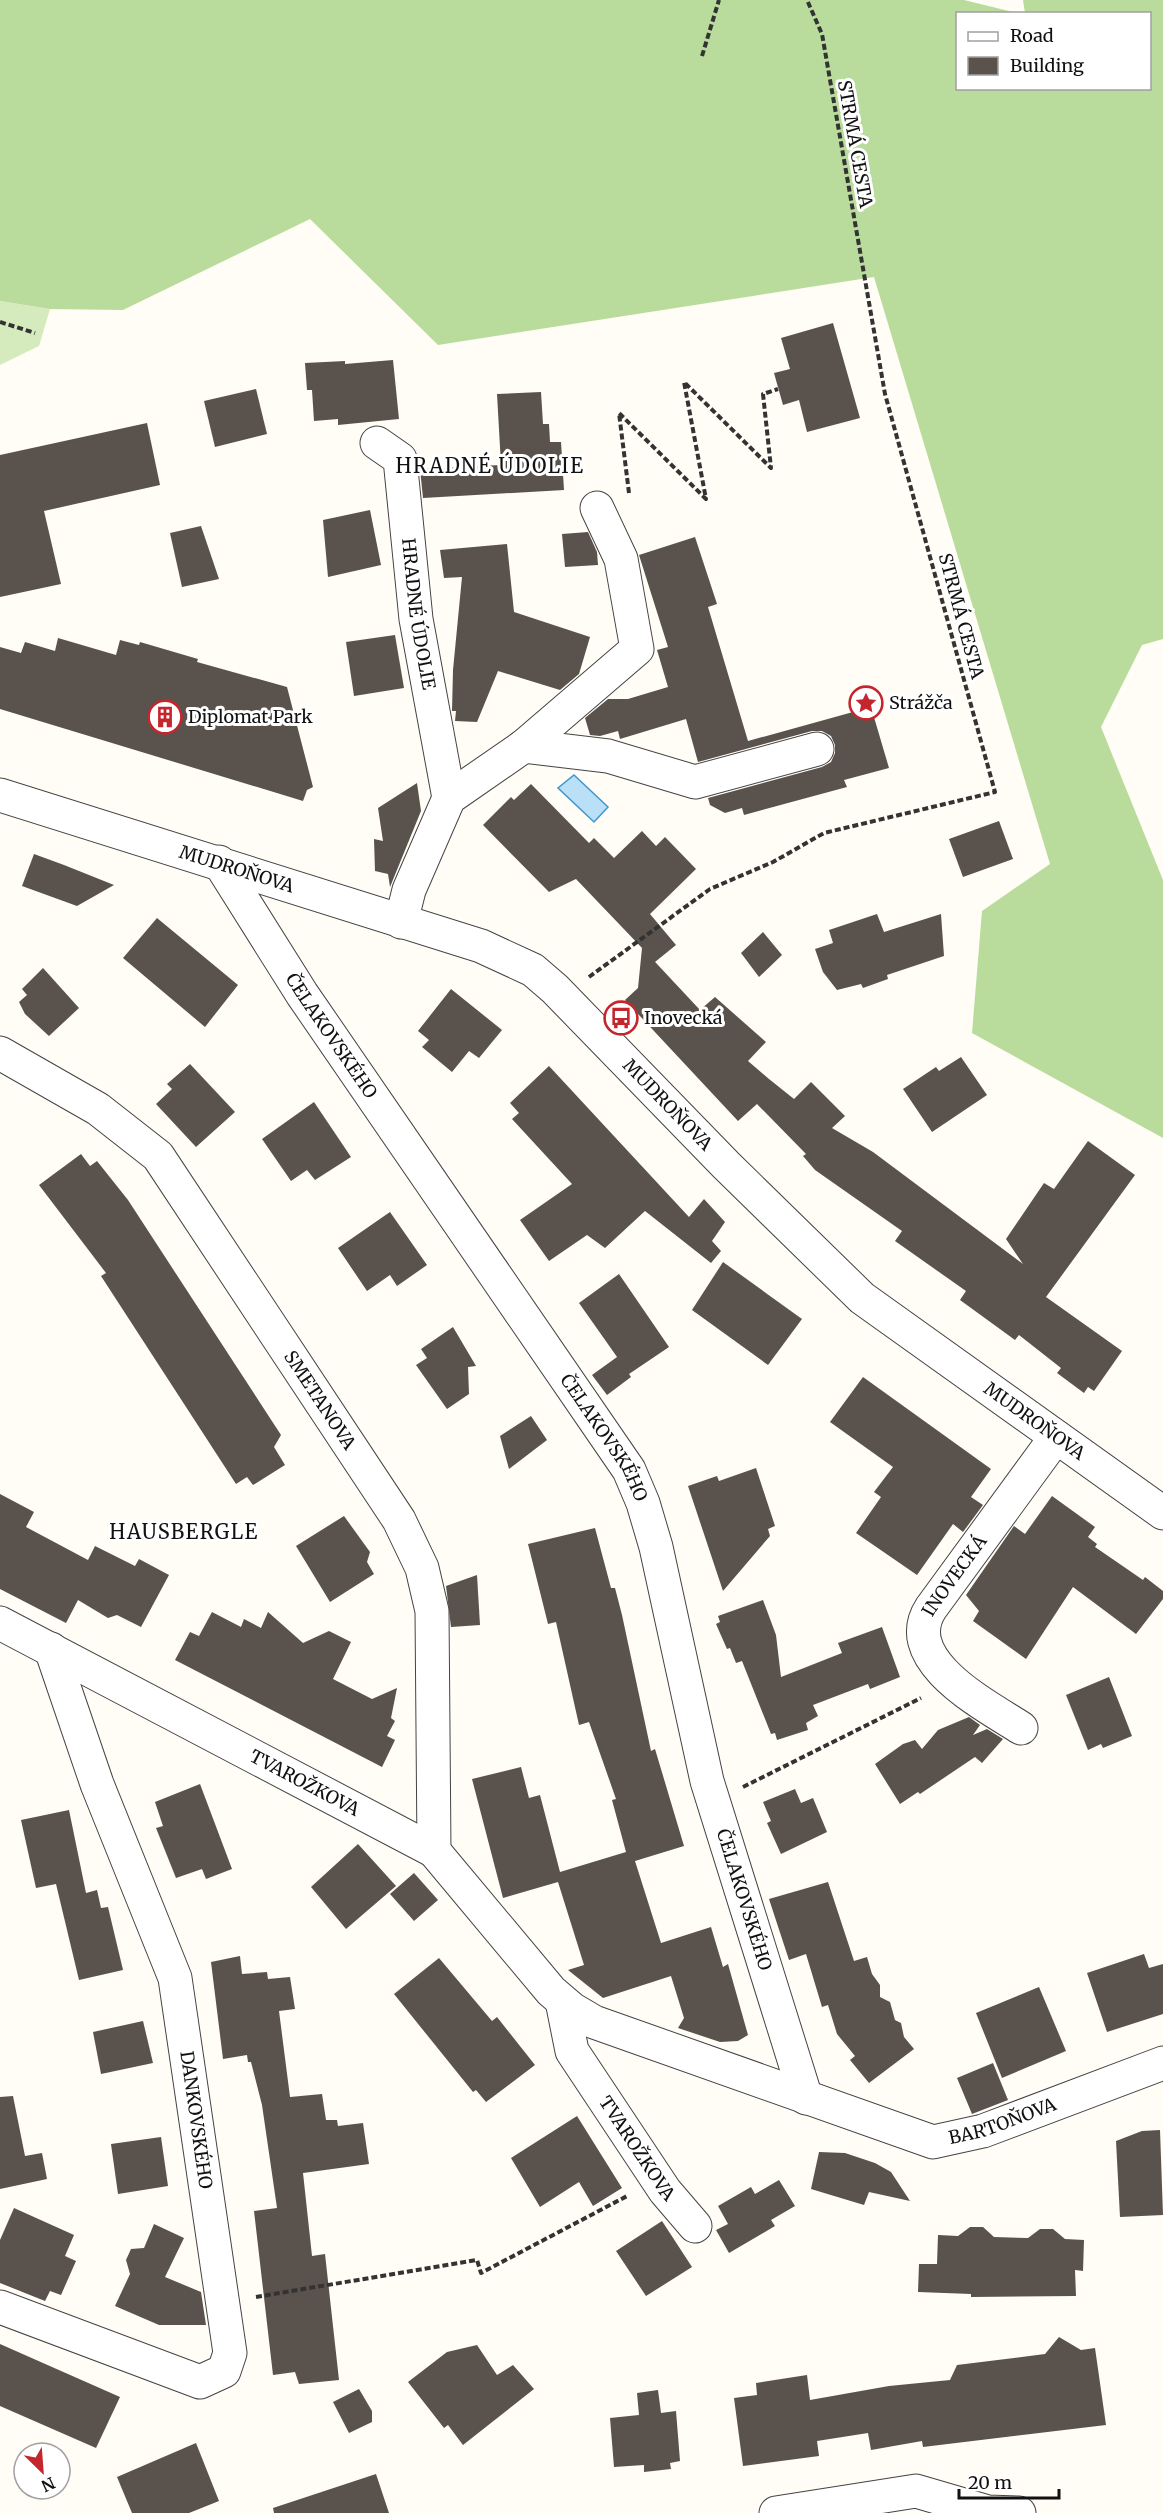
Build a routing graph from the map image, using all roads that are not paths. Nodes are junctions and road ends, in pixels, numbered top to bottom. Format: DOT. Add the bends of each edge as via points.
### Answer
graph roads {
  1 [pos="377,443"];
  2 [pos="597,508"];
  3 [pos="524,746"];
  4 [pos="818,749"];
  5 [pos="0,795"];
  6 [pos="449,798"];
  7 [pos="219,862"];
  8 [pos="401,922"];
  9 [pos="0,1053"];
  10 [pos="1056,1437"];
  11 [pos="1163,1513"];
  12 [pos="0,1623"];
  13 [pos="51,1649"];
  14 [pos="1021,1728"];
  15 [pos="434,1851"];
  16 [pos="561,2001"];
  17 [pos="1163,2063"];
  18 [pos="806,2098"];
  19 [pos="695,2226"];
  20 [pos="0,2307"];
  21 [pos="776,2513"];
  22 [pos="999,2513"];
  1 -- 6 [label="street, HRADNÉ ÚDOLIE" via="400,459 416,619"];
  2 -- 3 [label="street" via="621,559 637,649"];
  3 -- 4 [label="street" via="608,756 695,782"];
  3 -- 6 [label="street"];
  5 -- 7 [label="street, MUDROŇOVA"];
  6 -- 8 [label="street" via="409,890"];
  7 -- 8 [label="street, MUDROŇOVA"];
  7 -- 18 [label="street, ČELAKOVSKÉHO" via="302,994 629,1470 656,1547 707,1781"];
  8 -- 10 [label="street, MUDROŇOVA" via="481,946 533,970 862,1298"];
  9 -- 15 [label="street, SMETANOVA" via="98,1109 158,1156 399,1520 419,1560 432,1611"];
  10 -- 11 [label="street, MUDROŇOVA"];
  10 -- 14 [label="street, INOVECKÁ" via="927,1615 924,1627 940,1670 951,1682"];
  12 -- 13 [label="street, TVAROŽKOVA"];
  13 -- 15 [label="street, TVAROŽKOVA"];
  13 -- 20 [label="street, DANKOVSKÉHO" via="98,1784 175,1978 230,2353 224,2371 200,2382"];
  15 -- 16 [label="street, TVAROŽKOVA"];
  16 -- 18 [label="street, TVAROŽKOVA" via="594,2022"];
  16 -- 19 [label="street, TVAROŽKOVA" via="572,2051 657,2180"];
  17 -- 18 [label="street, BARTOŇOVA" via="983,2131 933,2142"];
  21 -- 22 [label="street" via="916,2491"];
}
